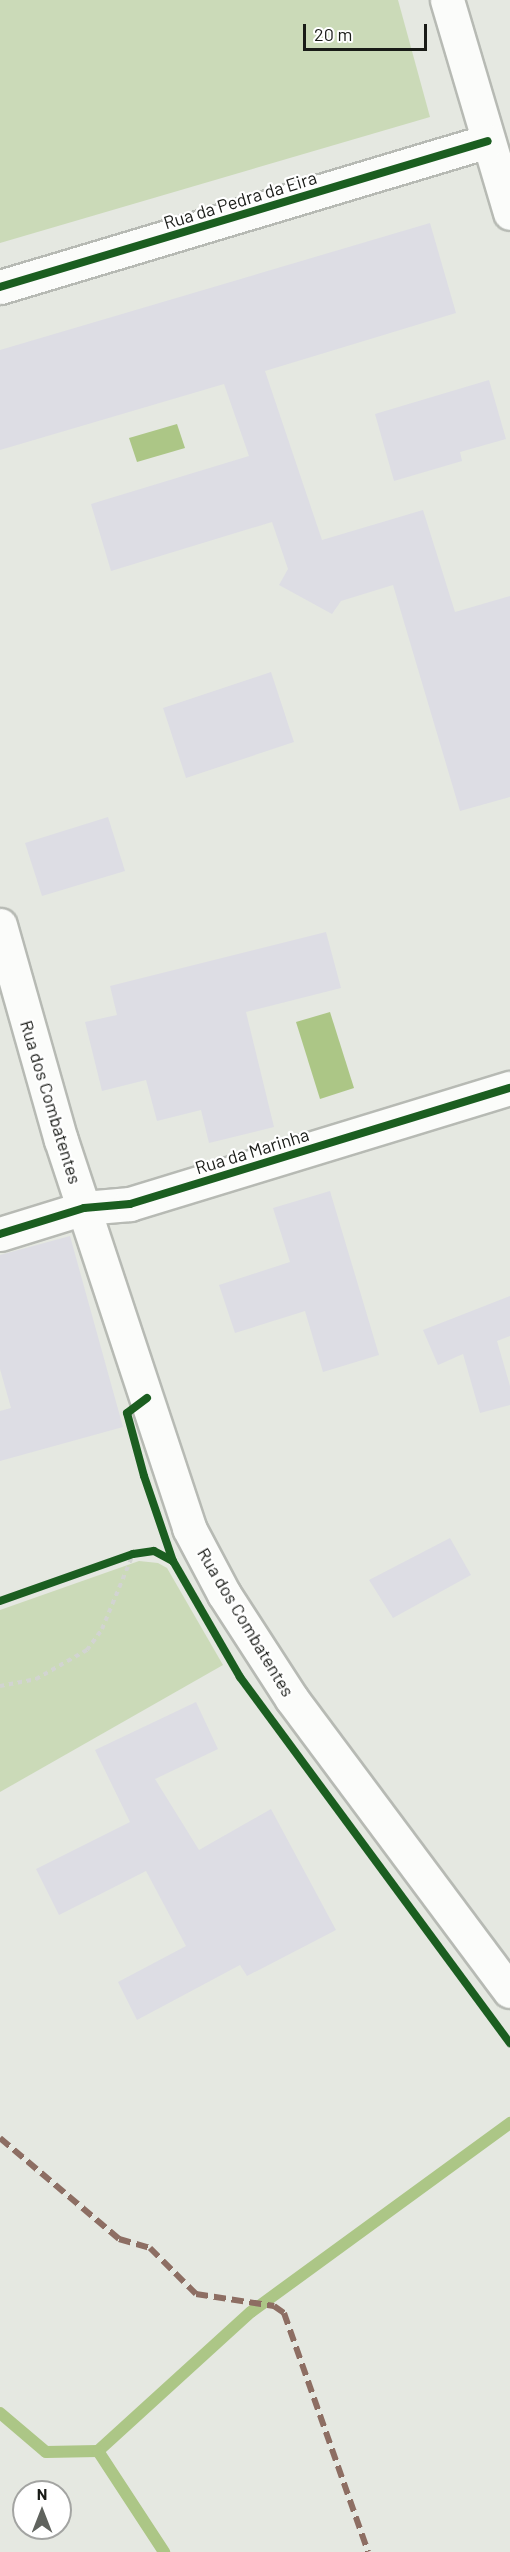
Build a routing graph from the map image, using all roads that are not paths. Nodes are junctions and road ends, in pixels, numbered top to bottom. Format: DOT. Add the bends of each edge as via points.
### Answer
graph roads {
  1 [pos="447,0"];
  2 [pos="488,141"];
  3 [pos="510,213"];
  4 [pos="0,287"];
  5 [pos="0,925"];
  6 [pos="510,1088"];
  7 [pos="84,1208"];
  8 [pos="0,1234"];
  9 [pos="510,1991"];
  1 -- 2 [label="street"];
  2 -- 3 [label="street"];
  2 -- 4 [label="street, Rua da Pedra da Eira"];
  5 -- 7 [label="street, Rua dos Combatentes"];
  6 -- 7 [label="street, Rua da Marinha" via="130,1203"];
  7 -- 8 [label="street, Rua da Marinha"];
  7 -- 9 [label="street, Rua dos Combatentes" via="189,1528 224,1594 292,1699"];
}
